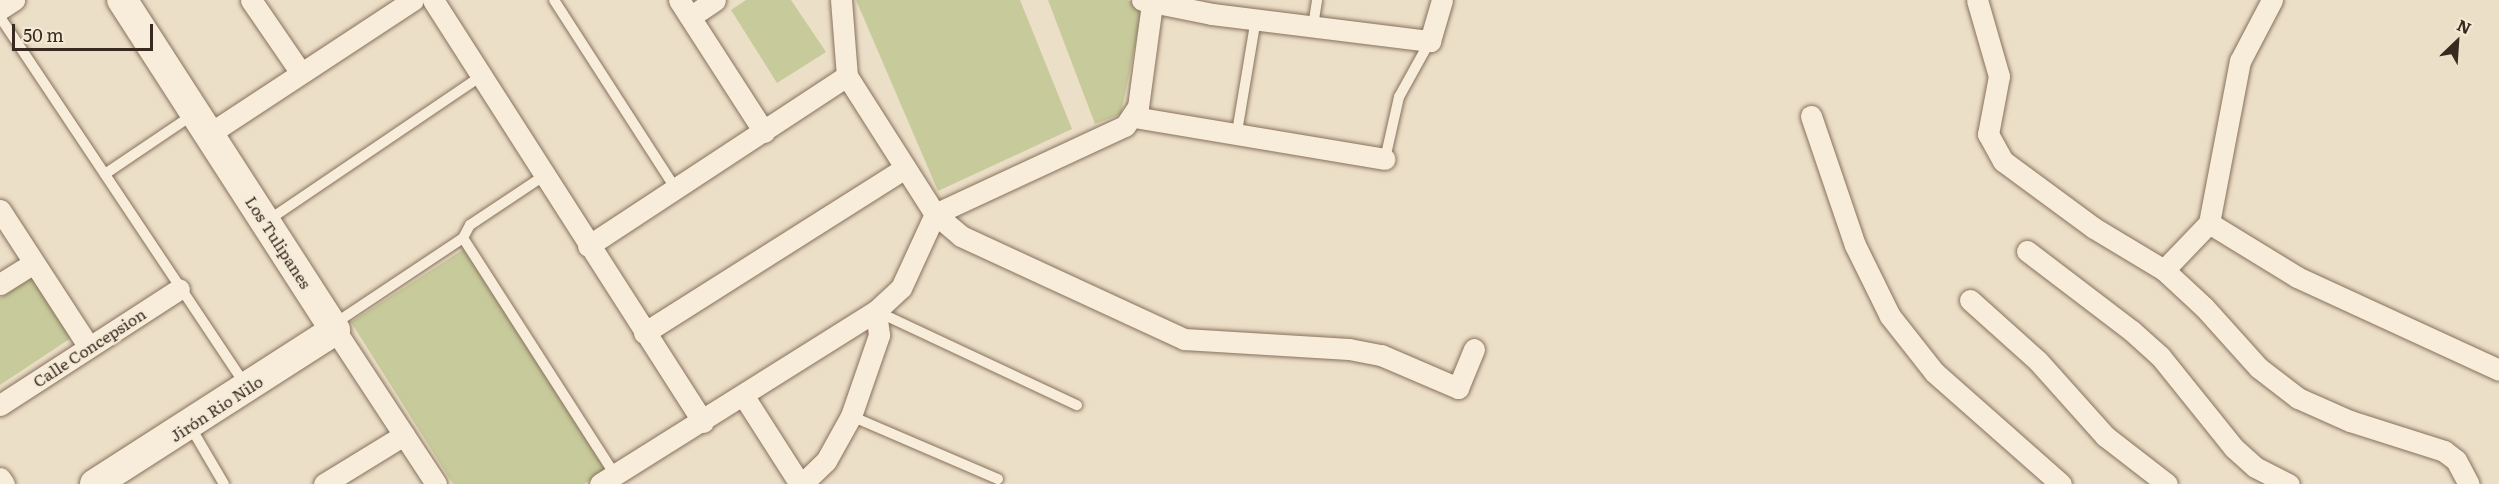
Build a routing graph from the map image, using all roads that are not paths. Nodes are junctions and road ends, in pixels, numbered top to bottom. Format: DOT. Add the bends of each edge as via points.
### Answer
graph roads {
  1 [pos="14,0"];
  2 [pos="122,0"];
  3 [pos="251,0"];
  4 [pos="413,0"];
  5 [pos="433,0"];
  6 [pos="554,0"];
  7 [pos="715,0"];
  8 [pos="841,0"];
  9 [pos="1317,0"];
  10 [pos="1442,0"];
  11 [pos="1977,0"];
  12 [pos="2272,0"];
  13 [pos="1147,2"];
  14 [pos="1213,7"];
  15 [pos="384,8"];
  16 [pos="0,9"];
  17 [pos="684,9"];
  18 [pos="0,16"];
  19 [pos="1256,19"];
  20 [pos="1313,26"];
  21 [pos="1430,41"];
  22 [pos="301,74"];
  23 [pos="848,76"];
  24 [pos="480,77"];
  25 [pos="1811,116"];
  26 [pos="1134,117"];
  27 [pos="202,124"];
  28 [pos="764,132"];
  29 [pos="1238,132"];
  30 [pos="1385,159"];
  31 [pos="905,168"];
  32 [pos="105,174"];
  33 [pos="545,176"];
  34 [pos="676,189"];
  35 [pos="0,210"];
  36 [pos="935,213"];
  37 [pos="265,222"];
  38 [pos="2208,224"];
  39 [pos="464,238"];
  40 [pos="588,246"];
  41 [pos="2027,251"];
  42 [pos="33,263"];
  43 [pos="2164,270"];
  44 [pos="0,284"];
  45 [pos="179,290"];
  46 [pos="1970,300"];
  47 [pos="876,311"];
  48 [pos="335,330"];
  49 [pos="644,333"];
  50 [pos="89,347"];
  51 [pos="1474,349"];
  52 [pos="2499,370"];
  53 [pos="248,388"];
  54 [pos="743,395"];
  55 [pos="0,405"];
  56 [pos="1077,405"];
  57 [pos="851,416"];
  58 [pos="703,422"];
  59 [pos="190,426"];
  60 [pos="404,435"];
  61 [pos="0,478"];
  62 [pos="998,479"];
  63 [pos="608,480"];
  64 [pos="4,484"];
  65 [pos="95,484"];
  66 [pos="224,484"];
  67 [pos="324,484"];
  68 [pos="436,484"];
  69 [pos="801,484"];
  70 [pos="2061,484"];
  71 [pos="2167,484"];
  72 [pos="2289,484"];
  73 [pos="2469,484"];
  1 -- 16 [label="street"];
  2 -- 27 [label="street, Los Tulipanes"];
  3 -- 22 [label="street"];
  4 -- 15 [label="street"];
  5 -- 24 [label="street"];
  6 -- 34 [label="lane"];
  7 -- 17 [label="street"];
  8 -- 23 [label="street"];
  9 -- 20 [label="lane"];
  10 -- 21 [label="street"];
  11 -- 43 [label="street" via="1999,76 1988,134 1994,149 2003,161 2056,200"];
  12 -- 38 [label="street" via="2240,61"];
  13 -- 14 [label="street"];
  13 -- 26 [label="street"];
  14 -- 19 [label="street"];
  15 -- 22 [label="street"];
  17 -- 28 [label="street"];
  18 -- 32 [label="lane"];
  19 -- 20 [label="street"];
  19 -- 29 [label="lane"];
  20 -- 21 [label="street"];
  21 -- 30 [label="lane" via="1399,97"];
  22 -- 27 [label="street"];
  23 -- 28 [label="street"];
  23 -- 31 [label="street"];
  24 -- 33 [label="street"];
  24 -- 37 [label="lane"];
  25 -- 70 [label="street" via="1855,245 1890,316 1934,372"];
  26 -- 29 [label="street"];
  26 -- 36 [label="street" via="1117,132"];
  27 -- 32 [label="lane"];
  27 -- 37 [label="street, Los Tulipanes"];
  28 -- 34 [label="street"];
  29 -- 30 [label="street"];
  31 -- 36 [label="street"];
  31 -- 49 [label="street"];
  32 -- 45 [label="lane"];
  33 -- 39 [label="lane" via="470,225"];
  33 -- 40 [label="street"];
  34 -- 40 [label="street"];
  35 -- 42 [label="street"];
  36 -- 47 [label="street" via="901,288"];
  36 -- 51 [label="street" via="961,236 1184,339 1349,349 1380,355 1458,388"];
  37 -- 48 [label="street, Los Tulipanes"];
  38 -- 43 [label="street"];
  38 -- 52 [label="street" via="2296,277"];
  39 -- 48 [label="lane" via="342,318"];
  39 -- 63 [label="lane"];
  40 -- 49 [label="street"];
  41 -- 72 [label="street" via="2132,331 2160,356 2234,448 2255,467"];
  42 -- 44 [label="street"];
  42 -- 50 [label="street"];
  43 -- 73 [label="street" via="2259,368 2298,398 2350,422 2444,451 2456,460"];
  45 -- 50 [label="street, Calle Concepsion"];
  45 -- 53 [label="lane"];
  46 -- 71 [label="street" via="2038,361 2105,436"];
  47 -- 54 [label="street"];
  47 -- 56 [label="lane"];
  47 -- 57 [label="street" via="879,335"];
  48 -- 53 [label="street, Jirón Rio Nilo"];
  48 -- 60 [label="street, Los Tulipanes"];
  49 -- 58 [label="street"];
  50 -- 55 [label="street, Calle Concepsion"];
  53 -- 59 [label="street, Jirón Rio Nilo"];
  54 -- 58 [label="street"];
  54 -- 69 [label="street"];
  57 -- 62 [label="lane"];
  57 -- 69 [label="street" via="826,461"];
  58 -- 63 [label="street"];
  59 -- 65 [label="street, Jirón Rio Nilo"];
  59 -- 66 [label="lane"];
  60 -- 67 [label="street"];
  60 -- 68 [label="street, Los Tulipanes"];
  61 -- 64 [label="street"];
}
